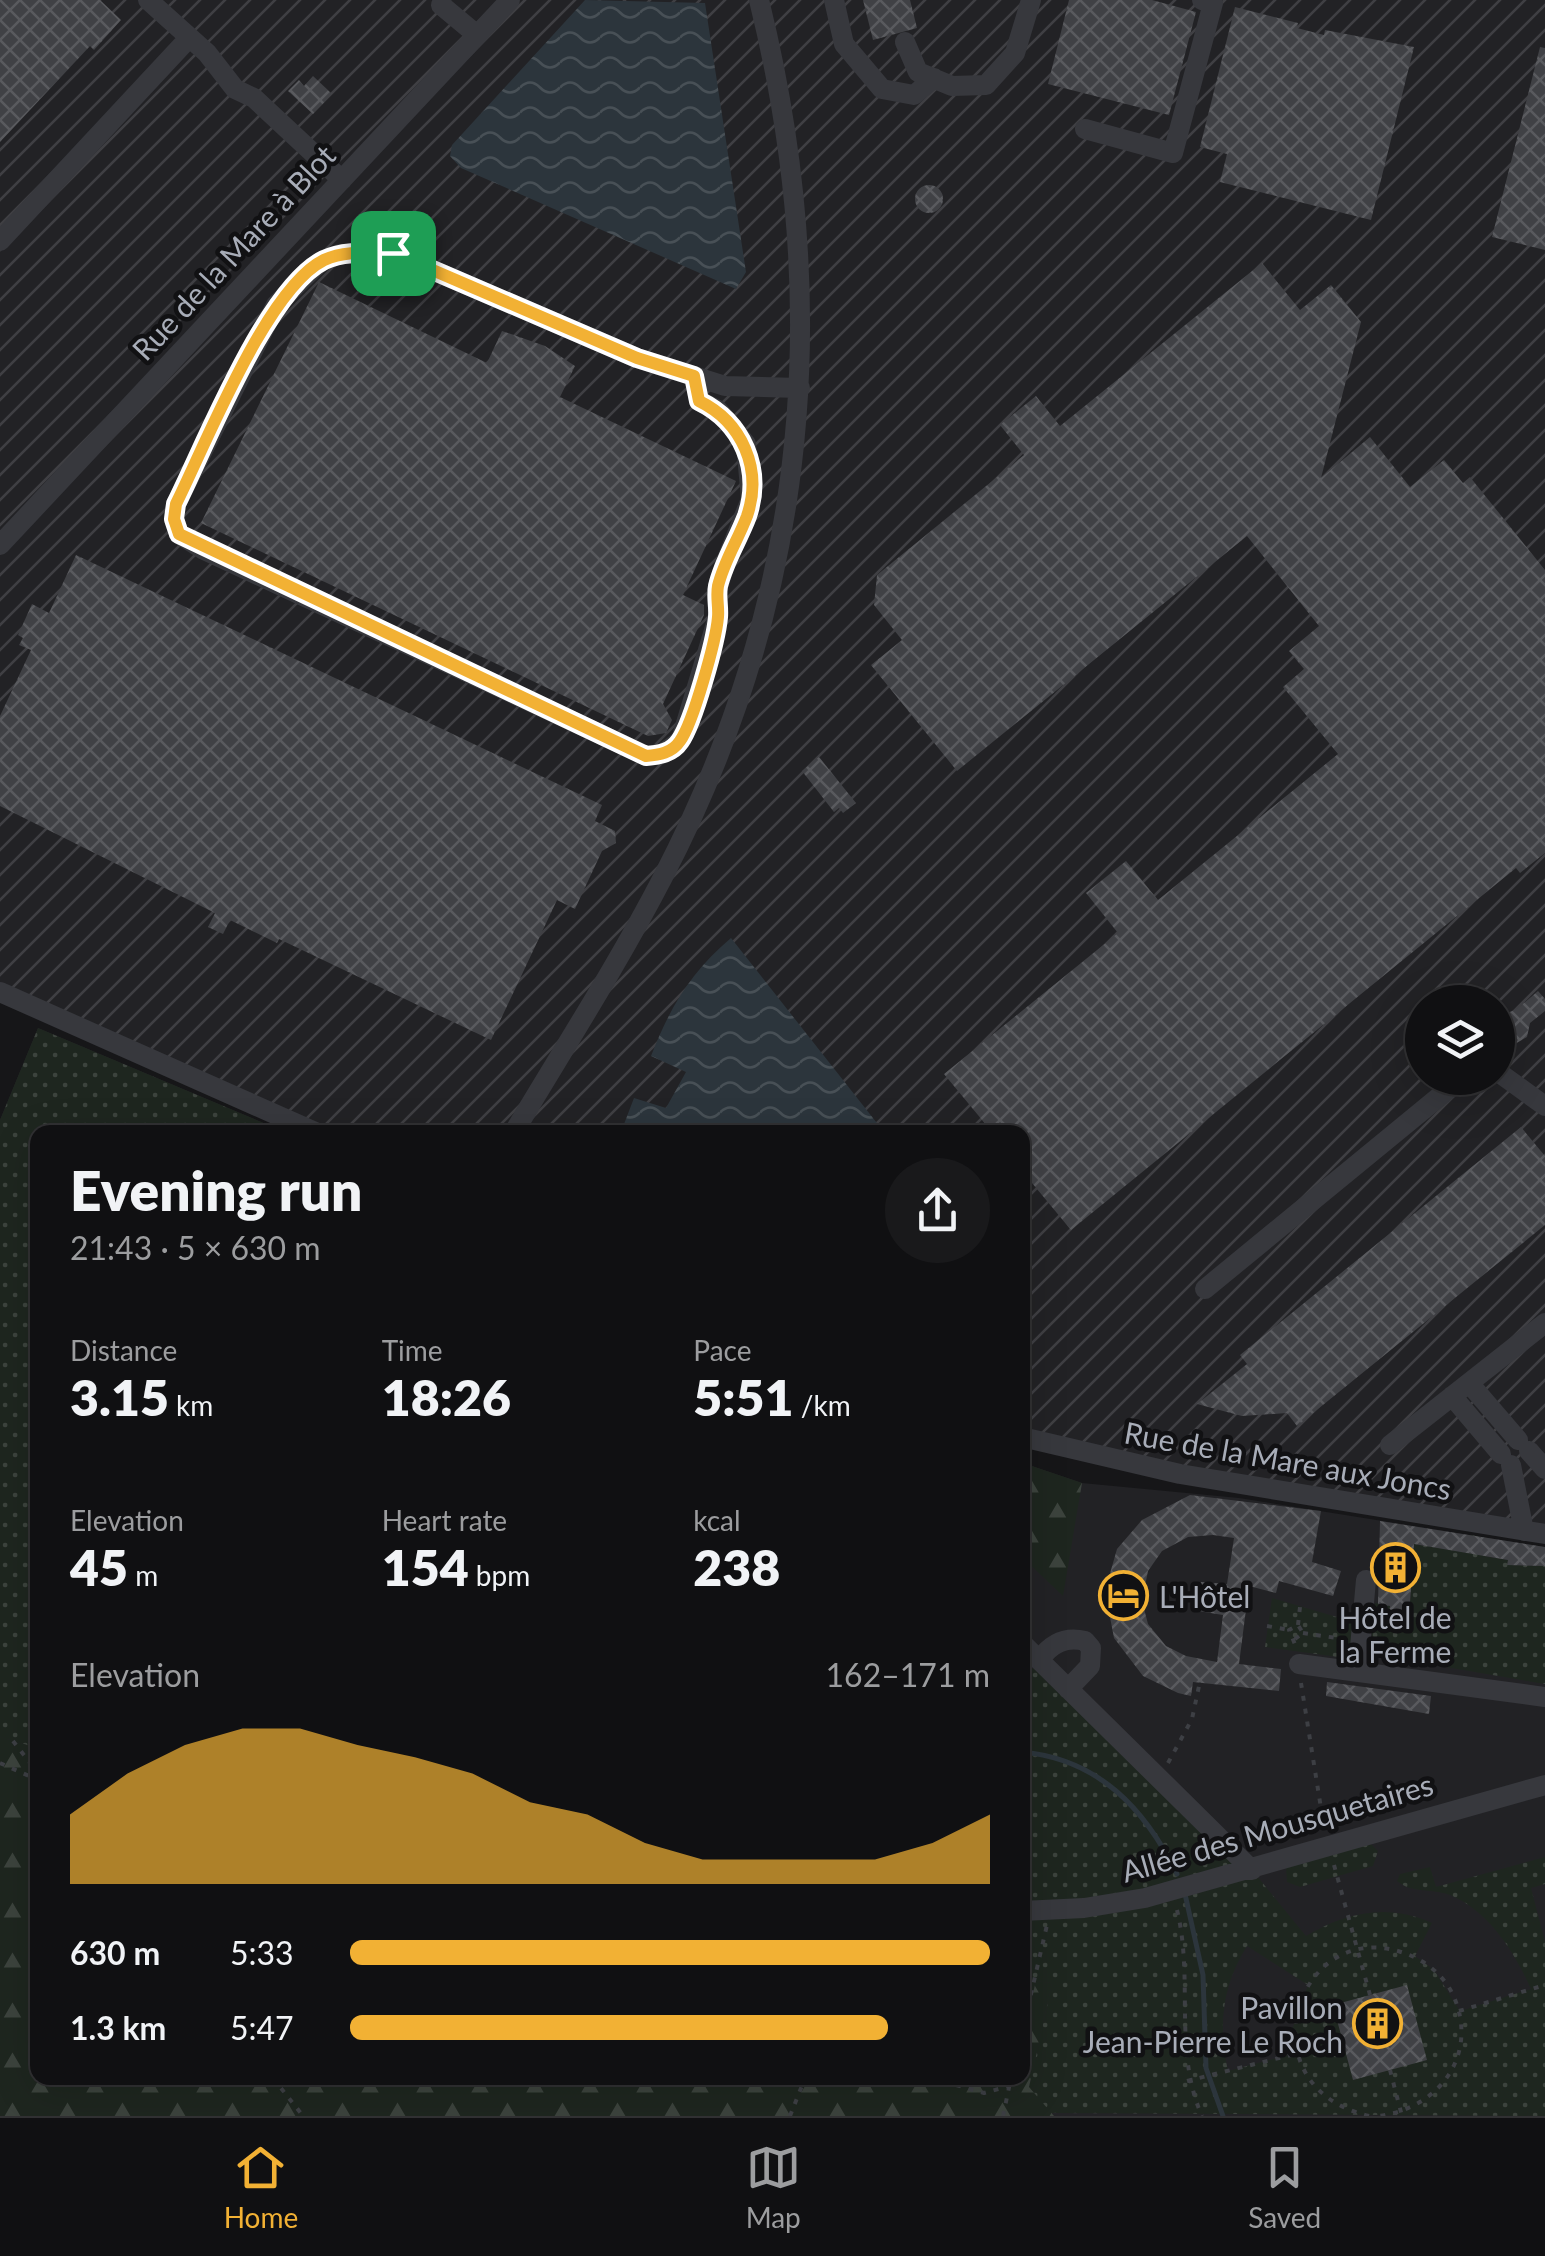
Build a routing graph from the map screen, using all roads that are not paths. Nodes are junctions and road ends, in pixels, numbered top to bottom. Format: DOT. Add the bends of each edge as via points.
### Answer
graph roads {
  1 [pos="148,0"];
  2 [pos="510,0"];
  3 [pos="759,0"];
  4 [pos="834,0"];
  5 [pos="1030,0"];
  6 [pos="1202,0"];
  7 [pos="441,5"];
  8 [pos="477,35"];
  9 [pos="189,38"];
  10 [pos="906,42"];
  11 [pos="934,78"];
  12 [pos="1085,129"];
  13 [pos="342,180"];
  14 [pos="0,241"];
  15 [pos="694,376"];
  16 [pos="800,388"];
  17 [pos="0,544"];
  18 [pos="0,992"];
  19 [pos="1515,1084"];
  20 [pos="1441,1095"];
  21 [pos="1545,1106"];
  22 [pos="299,1125"];
  23 [pos="518,1125"];
  24 [pos="1204,1289"];
  25 [pos="1545,1324"];
  26 [pos="1460,1390"];
  27 [pos="1030,1439"];
  28 [pos="1390,1445"];
  29 [pos="1515,1452"];
  30 [pos="1545,1470"];
  31 [pos="1535,1533"];
  32 [pos="1366,1580"];
  33 [pos="1030,1651"];
  34 [pos="1040,1660"];
  35 [pos="1298,1664"];
  36 [pos="1358,1670"];
  37 [pos="1068,1690"];
  38 [pos="1545,1696"];
  39 [pos="1545,1786"];
  40 [pos="1252,1870"];
  41 [pos="1030,1910"];
  1 -- 9 [label="street"];
  2 -- 8 [label="street, Rue de la Mare à Blot"];
  3 -- 16 [label="street" via="798,220"];
  4 -- 11 [label="street" via="844,44 882,88 914,96"];
  5 -- 11 [label="street" via="1015,54 986,85 952,86"];
  6 -- 12 [label="street" via="1213,3 1173,153"];
  7 -- 8 [label="street"];
  8 -- 13 [label="street, Rue de la Mare à Blot"];
  9 -- 13 [label="street"];
  9 -- 14 [label="street"];
  10 -- 11 [label="street" via="918,72"];
  13 -- 17 [label="street, Rue de la Mare à Blot"];
  15 -- 15 [label="street" via="393,253 340,254 309,270 276,305 174,519 179,534 204,550 646,756 662,754 682,740 718,617 724,564 751,500 746,444 718,410 699,401"];
  15 -- 16 [label="street" via="725,386"];
  16 -- 23 [label="street" via="770,595 718,759 662,878"];
  18 -- 22 [label="street"];
  19 -- 21 [label="street"];
  20 -- 24 [label="street"];
  25 -- 26 [label="street"];
  26 -- 28 [label="street"];
  26 -- 29 [label="street"];
  27 -- 31 [label="street, Rue de la Mare aux Joncs" via="1180,1474"];
  29 -- 30 [label="street"];
  29 -- 31 [label="street"];
  32 -- 36 [label="street"];
  33 -- 34 [label="street"];
  34 -- 37 [label="street"];
  34 -- 37 [label="street" via="1051,1644 1085,1641 1090,1666"];
  35 -- 36 [label="street"];
  36 -- 38 [label="street"];
  37 -- 40 [label="street"];
  39 -- 40 [label="street, Allée des Mousquetaires"];
  40 -- 41 [label="street, Allée des Mousquetaires" via="1173,1891"];
}
